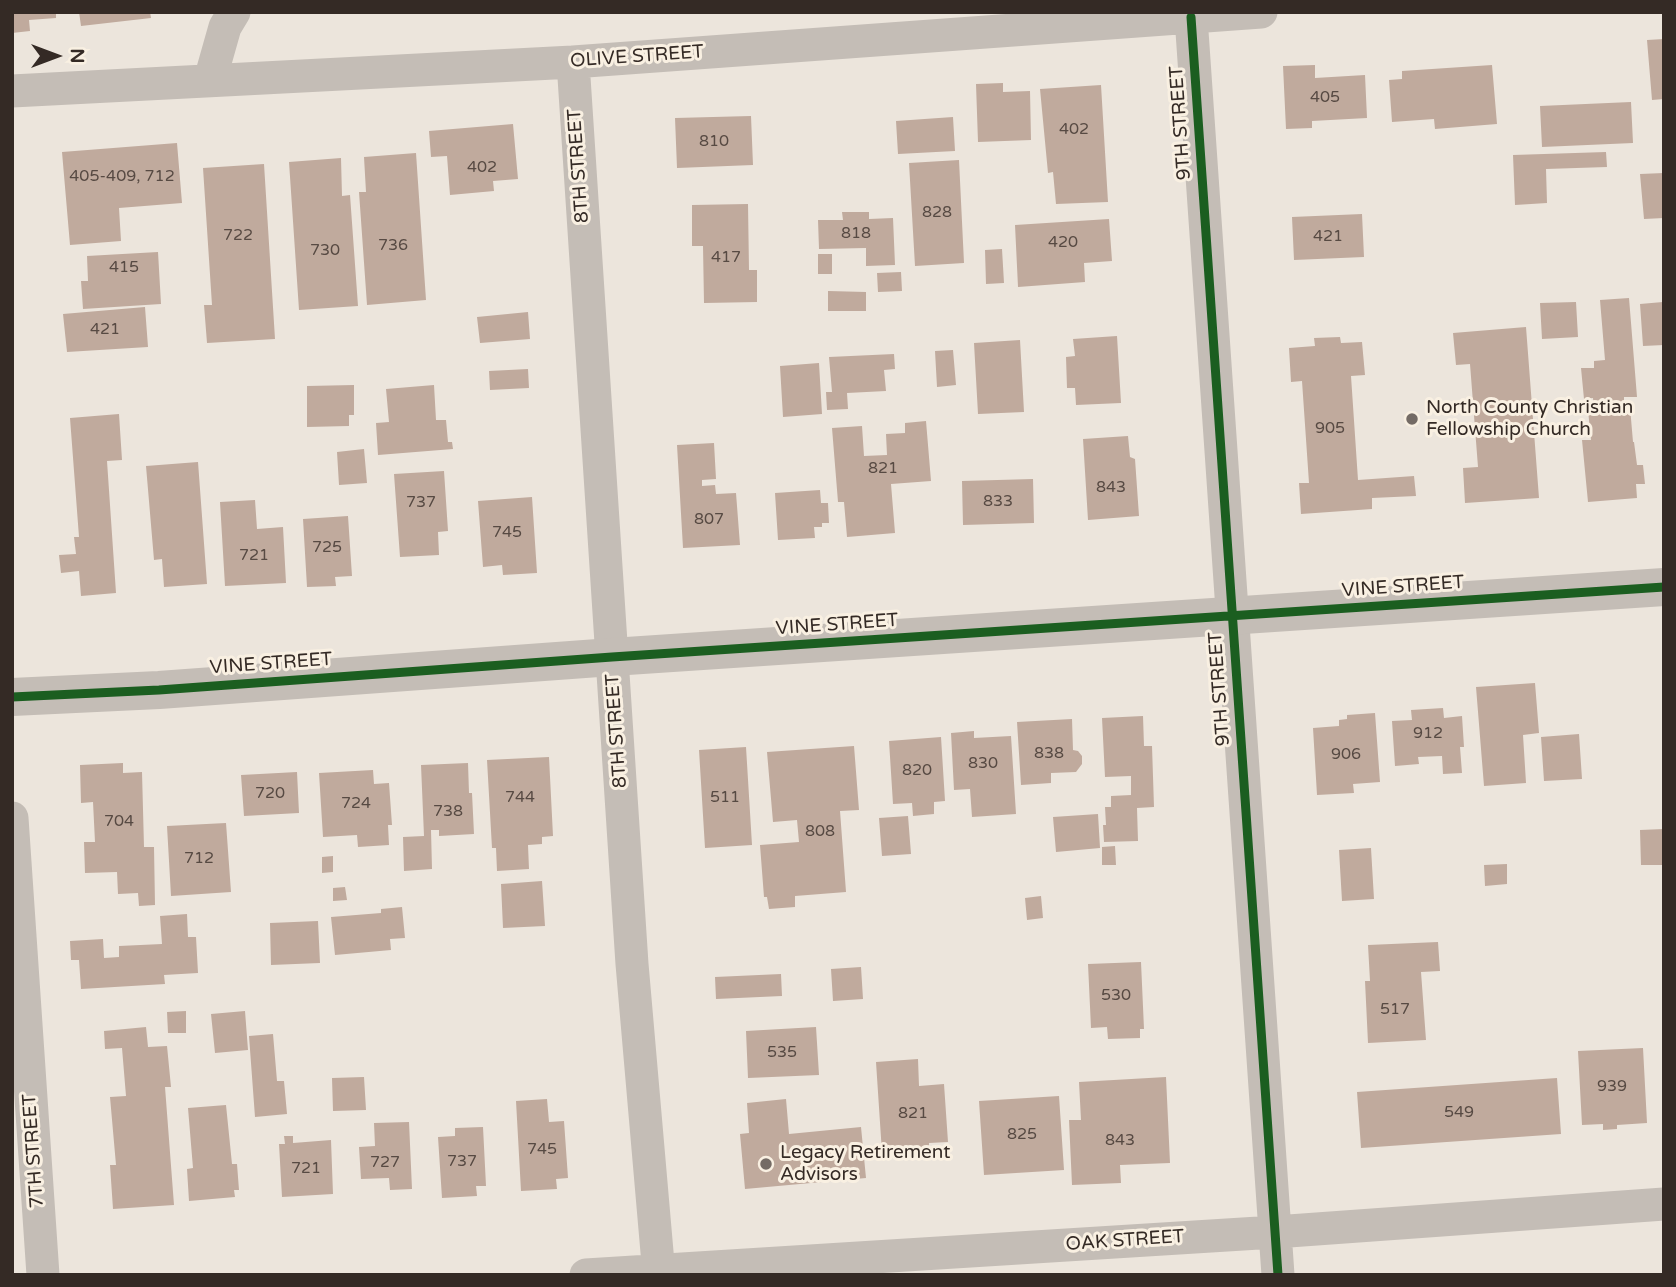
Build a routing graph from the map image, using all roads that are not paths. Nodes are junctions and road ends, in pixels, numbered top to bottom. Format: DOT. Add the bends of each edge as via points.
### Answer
graph roads {
  1 [pos="234,12"];
  2 [pos="1261,12"];
  3 [pos="1191,17"];
  4 [pos="573,62"];
  5 [pos="210,80"];
  6 [pos="12,91"];
  7 [pos="1664,587"];
  8 [pos="1232,616"];
  9 [pos="612,657"];
  10 [pos="12,697"];
  11 [pos="12,818"];
  12 [pos="1664,1204"];
  13 [pos="1275,1232"];
  14 [pos="659,1273"];
  15 [pos="43,1275"];
  16 [pos="586,1275"];
  17 [pos="1278,1275"];
  1 -- 5 [label="street"];
  2 -- 3 [label="street, OLIVE STREET"];
  3 -- 4 [label="street, OLIVE STREET"];
  3 -- 8 [label="street, 9TH STREET"];
  4 -- 5 [label="street, OLIVE STREET"];
  4 -- 9 [label="street, 8TH STREET"];
  5 -- 6 [label="street, OLIVE STREET"];
  7 -- 8 [label="street, VINE STREET"];
  8 -- 9 [label="street, VINE STREET"];
  8 -- 13 [label="street, 9TH STREET"];
  9 -- 10 [label="street, VINE STREET"];
  9 -- 14 [label="street, 8TH STREET"];
  11 -- 15 [label="street, 7TH STREET"];
  12 -- 13 [label="street, OAK STREET"];
  13 -- 14 [label="street, OAK STREET"];
  13 -- 17 [label="street, 9TH STREET"];
  14 -- 16 [label="street, OAK STREET"];
}
